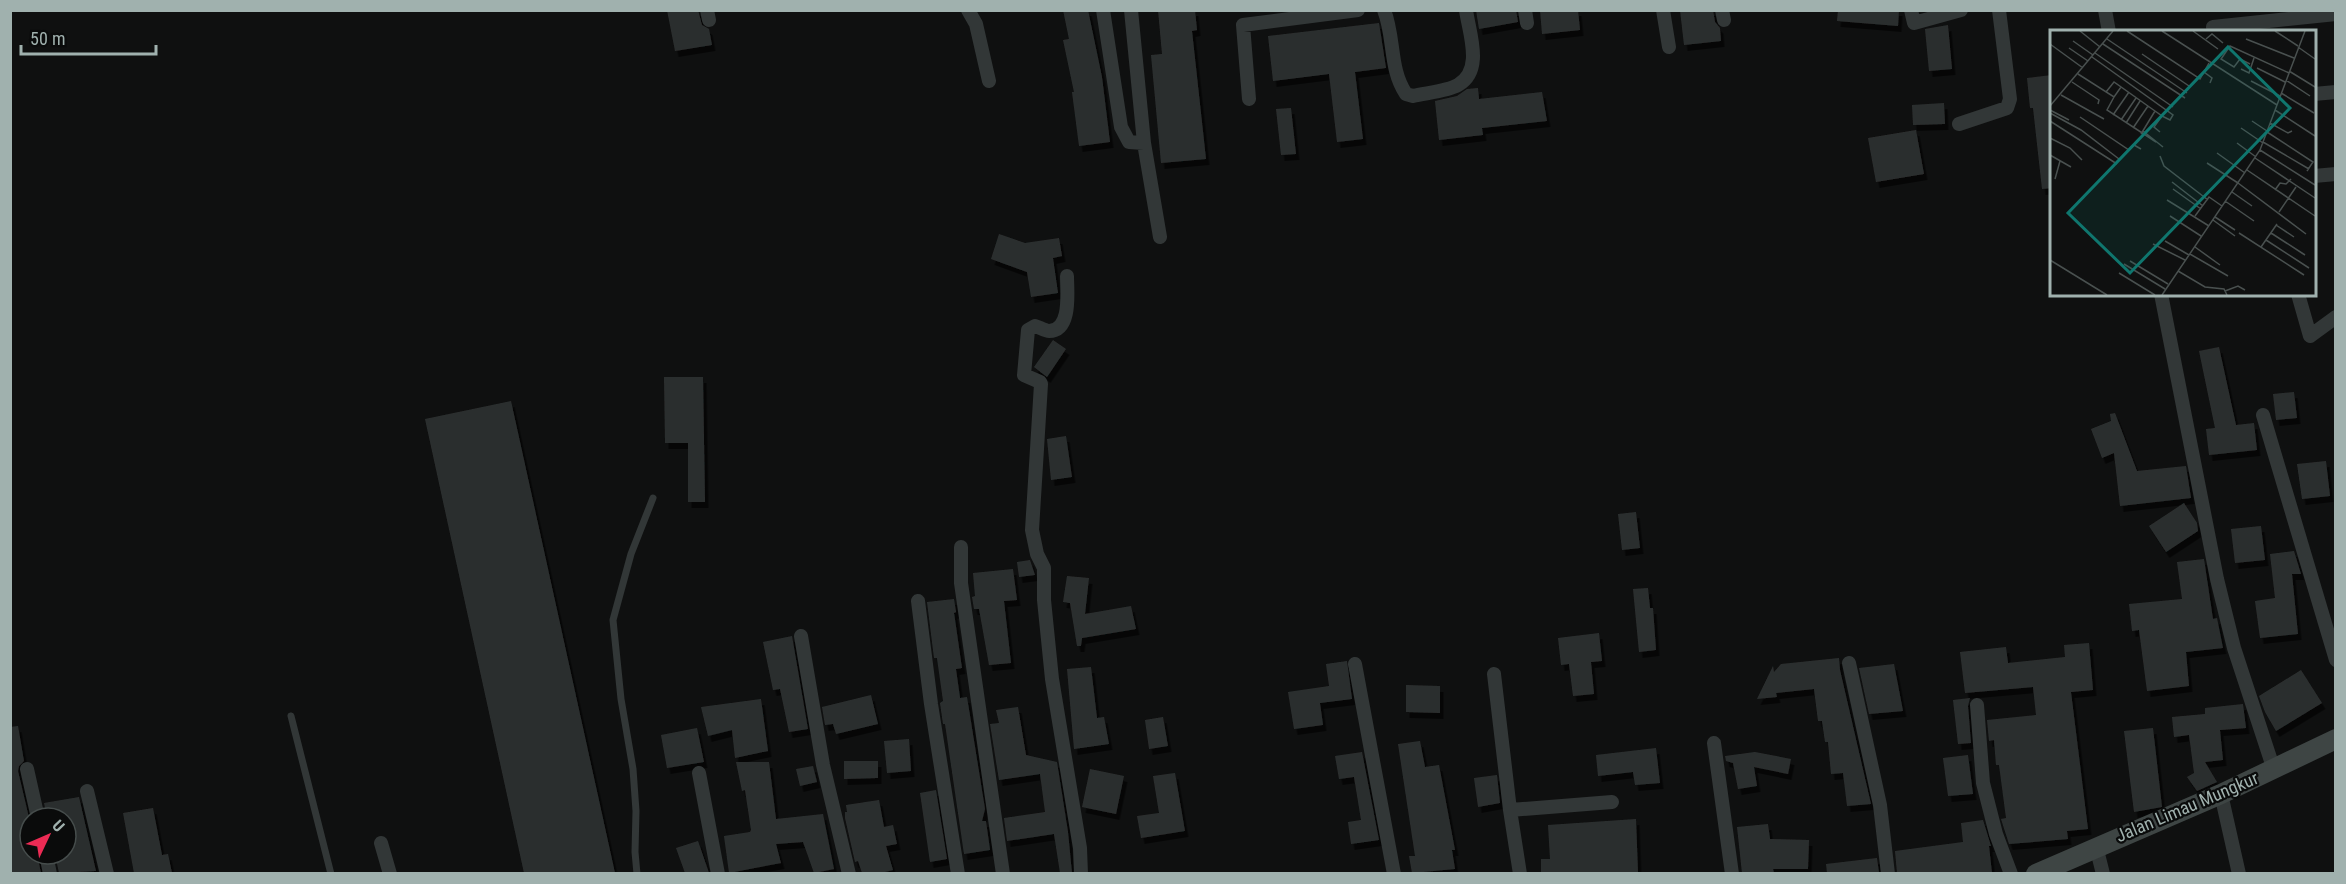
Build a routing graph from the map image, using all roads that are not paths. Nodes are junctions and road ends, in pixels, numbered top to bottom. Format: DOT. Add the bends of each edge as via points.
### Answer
graph roads {
  1 [pos="968,10"];
  2 [pos="1103,10"];
  3 [pos="1131,10"];
  4 [pos="1358,10"];
  5 [pos="1384,10"];
  6 [pos="1466,10"];
  7 [pos="1663,10"];
  8 [pos="1911,10"];
  9 [pos="1960,10"];
  10 [pos="1999,10"];
  11 [pos="2105,10"];
  12 [pos="2336,14"];
  13 [pos="1287,15"];
  14 [pos="2109,30"];
  15 [pos="2214,30"];
  16 [pos="1669,47"];
  17 [pos="989,81"];
  18 [pos="2336,92"];
  19 [pos="2316,94"];
  20 [pos="1249,99"];
  21 [pos="1959,124"];
  22 [pos="1144,143"];
  23 [pos="2336,174"];
  24 [pos="2316,176"];
  25 [pos="1160,237"];
  26 [pos="1067,276"];
  27 [pos="2161,296"];
  28 [pos="2299,296"];
  29 [pos="2336,317"];
  30 [pos="2263,415"];
  31 [pos="653,498"];
  32 [pos="961,547"];
  33 [pos="918,601"];
  34 [pos="801,636"];
  35 [pos="2336,660"];
  36 [pos="1849,663"];
  37 [pos="1355,664"];
  38 [pos="1494,674"];
  39 [pos="1977,705"];
  40 [pos="291,716"];
  41 [pos="2336,739"];
  42 [pos="1714,743"];
  43 [pos="27,769"];
  44 [pos="2274,770"];
  45 [pos="699,773"];
  46 [pos="87,791"];
  47 [pos="2221,794"];
  48 [pos="1612,802"];
  49 [pos="35,806"];
  50 [pos="1509,810"];
  51 [pos="381,843"];
  52 [pos="2096,846"];
  53 [pos="107,873"];
  54 [pos="332,873"];
  55 [pos="390,873"];
  56 [pos="637,873"];
  57 [pos="718,873"];
  58 [pos="849,873"];
  59 [pos="958,873"];
  60 [pos="1003,873"];
  61 [pos="1081,873"];
  62 [pos="1394,873"];
  63 [pos="1520,873"];
  64 [pos="1732,873"];
  65 [pos="1888,873"];
  66 [pos="2011,873"];
  67 [pos="2036,873"];
  68 [pos="2103,873"];
  69 [pos="2239,873"];
  1 -- 17 [label="street" via="976,24"];
  2 -- 22 [label="street" via="1121,127 1129,142"];
  3 -- 22 [label="street"];
  4 -- 13 [label="street"];
  5 -- 6 [label="street" via="1396,78 1406,94 1413,96 1458,86 1467,77 1473,64 1473,49"];
  7 -- 16 [label="street"];
  8 -- 9 [label="street" via="1914,23"];
  10 -- 21 [label="street" via="2010,99 2007,108"];
  11 -- 14 [label="street"];
  12 -- 15 [label="street" via="2213,27"];
  13 -- 20 [label="street" via="1243,25"];
  18 -- 19 [label="street"];
  22 -- 25 [label="street"];
  23 -- 24 [label="street"];
  26 -- 61 [label="street" via="1065,319 1049,331 1035,326 1029,330 1024,375 1041,384 1032,530 1044,568 1052,678"];
  27 -- 44 [label="street" via="2220,590 2234,648"];
  28 -- 29 [label="street" via="2310,336"];
  30 -- 35 [label="street"];
  31 -- 56 [label="lane" via="631,554 613,620 633,769"];
  32 -- 60 [label="street" via="961,583"];
  33 -- 59 [label="street"];
  34 -- 58 [label="street" via="823,765"];
  36 -- 65 [label="street" via="1880,805"];
  37 -- 62 [label="street"];
  38 -- 50 [label="street"];
  39 -- 66 [label="street" via="1983,783"];
  40 -- 54 [label="lane"];
  41 -- 44 [label="street, Jalan Limau Mungkur"];
  42 -- 64 [label="street"];
  43 -- 49 [label="street"];
  44 -- 47 [label="street, Jalan Limau Mungkur"];
  45 -- 57 [label="street"];
  46 -- 53 [label="street"];
  47 -- 52 [label="street, Jalan Limau Mungkur"];
  47 -- 69 [label="street"];
  48 -- 50 [label="street"];
  50 -- 63 [label="street"];
  51 -- 55 [label="street"];
  52 -- 67 [label="street, Jalan Limau Mungkur"];
  52 -- 68 [label="street"];
}
